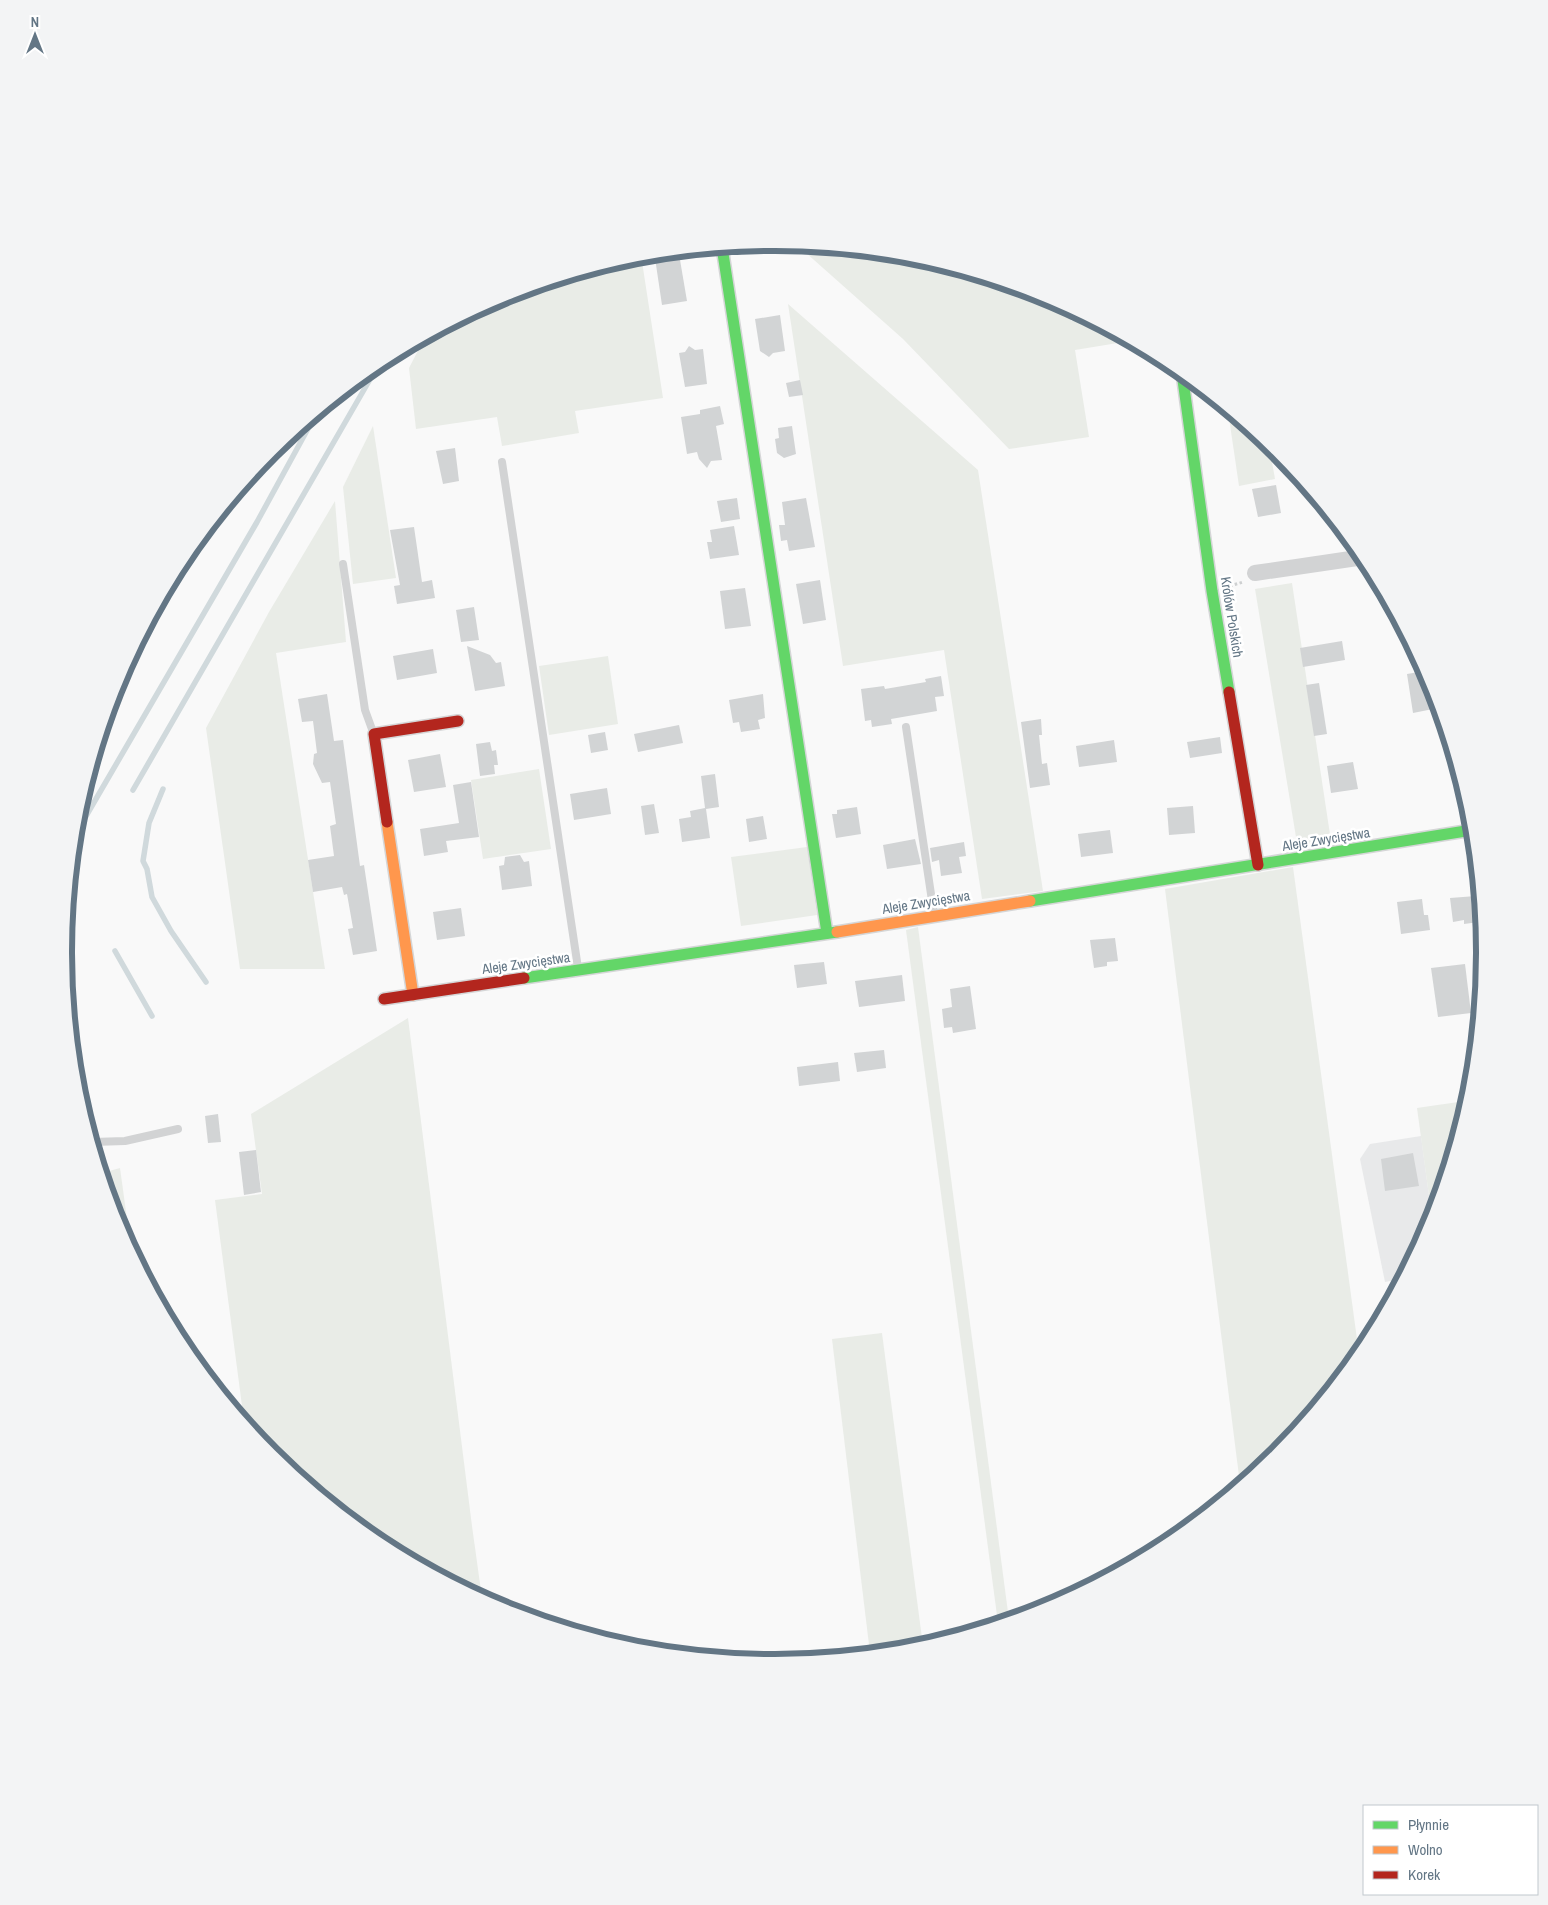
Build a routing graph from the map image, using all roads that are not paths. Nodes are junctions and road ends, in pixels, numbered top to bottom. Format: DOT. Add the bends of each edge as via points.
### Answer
graph roads {
  1 [pos="723,253"];
  2 [pos="1183,383"];
  3 [pos="502,462"];
  4 [pos="1354,558"];
  5 [pos="343,564"];
  6 [pos="1255,573"];
  7 [pos="458,721"];
  8 [pos="906,727"];
  9 [pos="374,734"];
  10 [pos="1464,831"];
  11 [pos="1258,865"];
  12 [pos="934,916"];
  13 [pos="827,933"];
  14 [pos="579,970"];
  15 [pos="413,995"];
  16 [pos="384,999"];
  17 [pos="178,1129"];
  18 [pos="98,1142"];
  1 -- 13 [label="street"];
  2 -- 11 [label="street, Królów Polskich" via="1212,591"];
  3 -- 14 [label="lane"];
  4 -- 6 [label="street"];
  5 -- 9 [label="lane" via="365,710"];
  7 -- 9 [label="street"];
  8 -- 12 [label="lane"];
  9 -- 15 [label="street"];
  10 -- 11 [label="street, Aleje Zwycięstwa"];
  11 -- 12 [label="street, Aleje Zwycięstwa"];
  12 -- 13 [label="street, Aleje Zwycięstwa"];
  13 -- 14 [label="street, Aleje Zwycięstwa"];
  14 -- 15 [label="street, Aleje Zwycięstwa"];
  15 -- 16 [label="street, Aleje Zwycięstwa"];
  17 -- 18 [label="lane" via="125,1141"];
}
